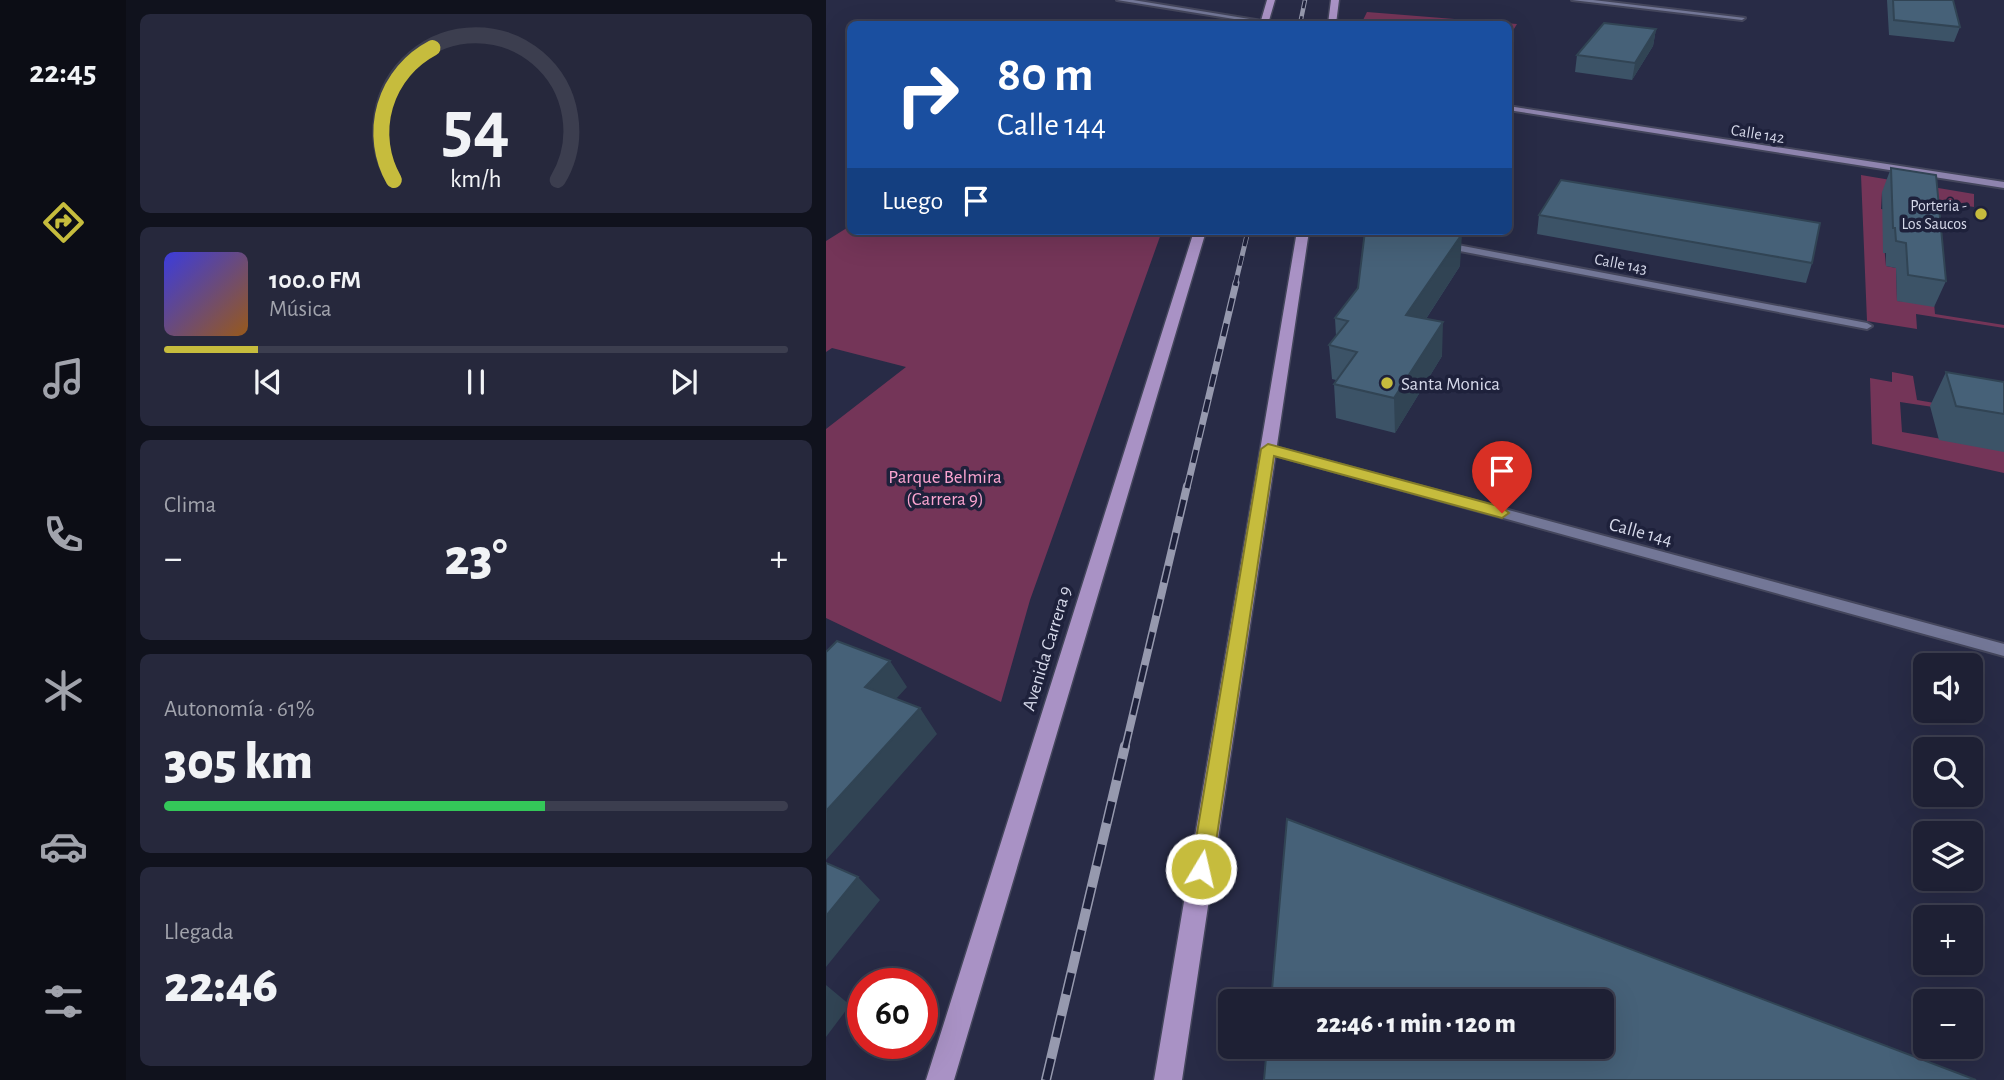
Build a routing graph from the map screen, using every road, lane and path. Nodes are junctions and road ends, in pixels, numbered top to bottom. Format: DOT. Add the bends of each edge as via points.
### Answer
graph roads {
  1 [pos="1119,0"];
  2 [pos="1271,0"];
  3 [pos="1335,0"];
  4 [pos="1575,0"];
  5 [pos="1742,18"];
  6 [pos="1251,21"];
  7 [pos="1265,21"];
  8 [pos="1332,21"];
  9 [pos="1512,109"];
  10 [pos="2004,185"];
  11 [pos="1199,235"];
  12 [pos="1302,235"];
  13 [pos="1437,244"];
  14 [pos="1867,326"];
  15 [pos="1268,449"];
  16 [pos="2004,650"];
  17 [pos="940,1080"];
  18 [pos="1168,1080"];
  1 -- 6 [label="street"];
  2 -- 7 [label="main road"];
  3 -- 8 [label="main road"];
  4 -- 5 [label="street"];
  9 -- 10 [label="main road, Calle 142"];
  11 -- 17 [label="main road, Avenida Carrera 9"];
  12 -- 15 [label="main road"];
  13 -- 14 [label="street, Calle 143"];
  15 -- 16 [label="street, Calle 144"];
  15 -- 18 [label="main road"];
}
